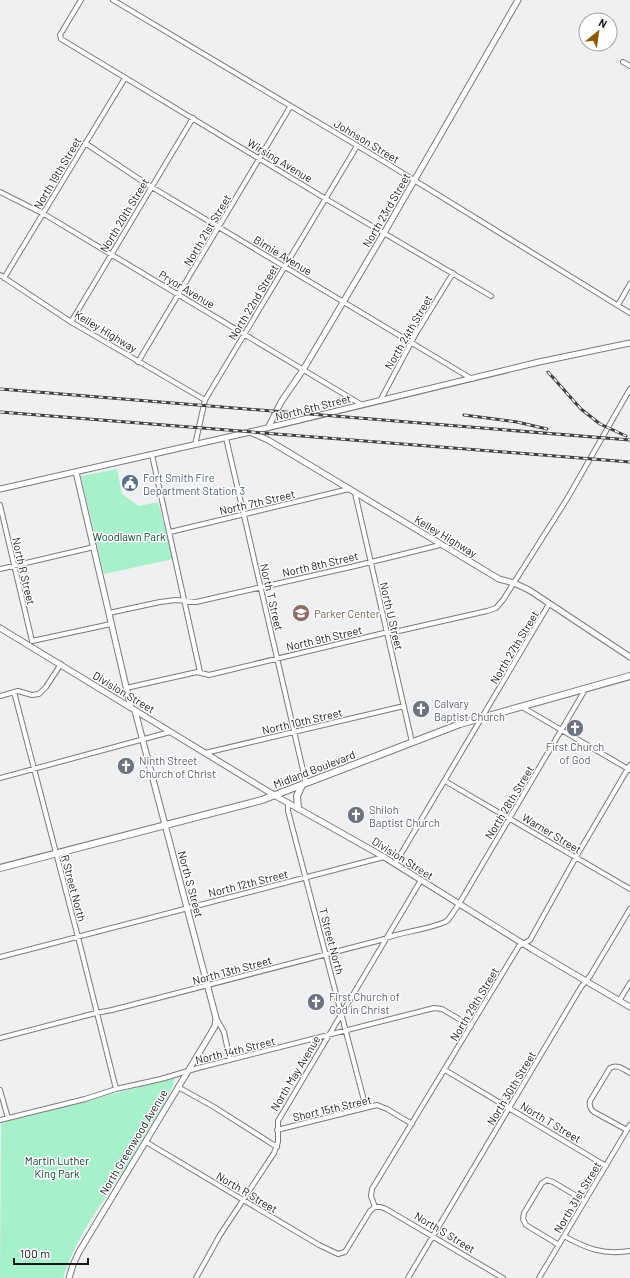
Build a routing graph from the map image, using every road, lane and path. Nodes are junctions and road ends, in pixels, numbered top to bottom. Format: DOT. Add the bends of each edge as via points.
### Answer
graph roads {
  1 [pos="81,0"];
  2 [pos="113,0"];
  3 [pos="518,0"];
  4 [pos="623,62"];
  5 [pos="630,66"];
  6 [pos="125,78"];
  7 [pos="290,107"];
  8 [pos="193,118"];
  9 [pos="85,143"];
  10 [pos="357,146"];
  11 [pos="260,159"];
  12 [pos="415,180"];
  13 [pos="151,187"];
  14 [pos="0,192"];
  15 [pos="326,198"];
  16 [pos="44,214"];
  17 [pos="219,227"];
  18 [pos="384,233"];
  19 [pos="110,254"];
  20 [pos="285,267"];
  21 [pos="453,274"];
  22 [pos="2,277"];
  23 [pos="630,284"];
  24 [pos="178,295"];
  25 [pos="491,296"];
  26 [pos="343,301"];
  27 [pos="618,305"];
  28 [pos="630,313"];
  29 [pos="71,322"];
  30 [pos="244,334"];
  31 [pos="411,342"];
  32 [pos="630,343"];
  33 [pos="138,362"];
  34 [pos="303,370"];
  35 [pos="473,379"];
  36 [pos="630,389"];
  37 [pos="205,400"];
  38 [pos="380,401"];
  39 [pos="362,405"];
  40 [pos="268,428"];
  41 [pos="250,432"];
  42 [pos="226,438"];
  43 [pos="194,445"];
  44 [pos="152,455"];
  45 [pos="76,472"];
  46 [pos="0,488"];
  47 [pos="348,489"];
  48 [pos="355,493"];
  49 [pos="0,505"];
  50 [pos="244,514"];
  51 [pos="170,532"];
  52 [pos="440,545"];
  53 [pos="94,548"];
  54 [pos="370,562"];
  55 [pos="14,566"];
  56 [pos="0,569"];
  57 [pos="514,583"];
  58 [pos="260,587"];
  59 [pos="184,600"];
  60 [pos="549,604"];
  61 [pos="109,613"];
  62 [pos="111,624"];
  63 [pos="0,628"];
  64 [pos="387,634"];
  65 [pos="31,643"];
  66 [pos="630,657"];
  67 [pos="277,659"];
  68 [pos="61,664"];
  69 [pos="200,672"];
  70 [pos="630,676"];
  71 [pos="126,688"];
  72 [pos="586,688"];
  73 [pos="14,692"];
  74 [pos="0,696"];
  75 [pos="404,706"];
  76 [pos="522,706"];
  77 [pos="133,709"];
  78 [pos="482,718"];
  79 [pos="562,730"];
  80 [pos="170,732"];
  81 [pos="294,732"];
  82 [pos="143,740"];
  83 [pos="412,742"];
  84 [pos="205,753"];
  85 [pos="629,768"];
  86 [pos="34,769"];
  87 [pos="0,778"];
  88 [pos="445,781"];
  89 [pos="304,784"];
  90 [pos="274,795"];
  91 [pos="288,803"];
  92 [pos="298,808"];
  93 [pos="510,818"];
  94 [pos="164,825"];
  95 [pos="56,853"];
  96 [pos="384,857"];
  97 [pos="576,857"];
  98 [pos="395,864"];
  99 [pos="0,868"];
  100 [pos="306,878"];
  101 [pos="421,880"];
  102 [pos="630,889"];
  103 [pos="459,904"];
  104 [pos="188,908"];
  105 [pos="630,909"];
  106 [pos="78,937"];
  107 [pos="386,938"];
  108 [pos="524,944"];
  109 [pos="326,954"];
  110 [pos="0,957"];
  111 [pos="587,981"];
  112 [pos="630,983"];
  113 [pos="208,985"];
  114 [pos="619,1001"];
  115 [pos="630,1007"];
  116 [pos="96,1013"];
  117 [pos="341,1014"];
  118 [pos="216,1018"];
  119 [pos="471,1026"];
  120 [pos="345,1031"];
  121 [pos="328,1035"];
  122 [pos="0,1038"];
  123 [pos="230,1060"];
  124 [pos="445,1070"];
  125 [pos="187,1072"];
  126 [pos="630,1073"];
  127 [pos="178,1087"];
  128 [pos="116,1089"];
  129 [pos="0,1090"];
  130 [pos="366,1108"];
  131 [pos="510,1108"];
  132 [pos="8,1118"];
  133 [pos="0,1120"];
  134 [pos="412,1124"];
  135 [pos="630,1125"];
  136 [pos="277,1130"];
  137 [pos="627,1130"];
  138 [pos="146,1142"];
  139 [pos="277,1147"];
  140 [pos="606,1166"];
  141 [pos="242,1200"];
  142 [pos="585,1201"];
  143 [pos="375,1207"];
  144 [pos="564,1236"];
  145 [pos="433,1237"];
  146 [pos="559,1245"];
  147 [pos="630,1251"];
  148 [pos="494,1273"];
  149 [pos="69,1278"];
  150 [pos="196,1278"];
  151 [pos="408,1278"];
  152 [pos="491,1278"];
  153 [pos="503,1278"];
  154 [pos="539,1278"];
  1 -- 6 [label="street, Wirsing Avenue" via="60,38"];
  2 -- 7 [label="street, Johnson Street"];
  3 -- 12 [label="street, North 23rd Street"];
  4 -- 5 [label="street"];
  6 -- 8 [label="street, Wirsing Avenue"];
  6 -- 9 [label="street, North 19th Street"];
  7 -- 10 [label="street, Johnson Street"];
  7 -- 11 [label="street, North 21st Street"];
  8 -- 11 [label="street, Wirsing Avenue"];
  8 -- 13 [label="street, North 20th Street"];
  9 -- 13 [label="street, Birnie Avenue"];
  9 -- 16 [label="street, North 19th Street"];
  10 -- 12 [label="street, Johnson Street"];
  10 -- 15 [label="street, North 22nd Street"];
  11 -- 15 [label="street, Wirsing Avenue"];
  11 -- 17 [label="street, North 21st Street"];
  12 -- 18 [label="street, North 23rd Street"];
  12 -- 27 [label="street, Johnson Street"];
  13 -- 17 [label="street, Birnie Avenue"];
  13 -- 19 [label="street, North 20th Street"];
  14 -- 16 [label="street, Pryor Avenue"];
  15 -- 18 [label="street, Wirsing Avenue"];
  15 -- 20 [label="street, North 22nd Street"];
  16 -- 19 [label="street, Pryor Avenue"];
  16 -- 22 [label="street, North 19th Street"];
  17 -- 20 [label="street, Birnie Avenue"];
  17 -- 24 [label="street, North 21st Street"];
  18 -- 21 [label="street, Wirsing Avenue"];
  18 -- 26 [label="street, North 23rd Street"];
  19 -- 24 [label="street, Pryor Avenue"];
  19 -- 29 [label="street, North 20th Street"];
  20 -- 26 [label="street, Birnie Avenue"];
  20 -- 30 [label="street, North 22nd Street"];
  21 -- 25 [label="street, Wirsing Avenue"];
  21 -- 31 [label="street, North 24th Street"];
  22 -- 29 [label="street, Kelley Highway"];
  23 -- 27 [label="street"];
  24 -- 30 [label="street, Pryor Avenue"];
  24 -- 33 [label="street, North 21st Street"];
  26 -- 31 [label="street, Birnie Avenue"];
  26 -- 34 [label="street, North 23rd Street"];
  27 -- 28 [label="street, Johnson Street"];
  29 -- 33 [label="street, Kelley Highway"];
  30 -- 34 [label="street, Pryor Avenue"];
  30 -- 37 [label="street, North 22nd Street"];
  31 -- 35 [label="street, Birnie Avenue"];
  31 -- 38 [label="street, North 24th Street"];
  32 -- 35 [label="street, North 6th Street"];
  33 -- 37 [label="street, Kelley Highway"];
  34 -- 39 [label="street, Pryor Avenue"];
  34 -- 40 [label="street, North 23rd Street" via="281,402"];
  35 -- 38 [label="street, North 6th Street"];
  36 -- 57 [label="street" via="567,499"];
  37 -- 43 [label="street, North 22nd Street"];
  38 -- 39 [label="street, North 6th Street"];
  39 -- 40 [label="street, North 6th Street"];
  40 -- 41 [label="street, North 6th Street"];
  41 -- 42 [label="street, North 6th Street"];
  41 -- 47 [label="street, Kelley Highway" via="268,440"];
  42 -- 43 [label="street, North 6th Street"];
  42 -- 50 [label="street, North T Street"];
  43 -- 44 [label="street, North 6th Street"];
  44 -- 45 [label="street, North 6th Street"];
  44 -- 51 [label="street"];
  45 -- 46 [label="street, North 6th Street"];
  45 -- 53 [label="street, North S Street"];
  47 -- 48 [label="street, Kelley Highway"];
  47 -- 50 [label="street, North 7th Street"];
  48 -- 52 [label="street, Kelley Highway"];
  48 -- 54 [label="street, North U Street"];
  49 -- 55 [label="street, North R Street"];
  50 -- 51 [label="street, North 7th Street"];
  50 -- 58 [label="street, North T Street"];
  51 -- 59 [label="street"];
  52 -- 54 [label="street, North 8th Street"];
  52 -- 57 [label="street, Kelley Highway" via="499,579"];
  53 -- 55 [label="street"];
  53 -- 61 [label="street, North S Street"];
  54 -- 58 [label="street, North 8th Street"];
  54 -- 64 [label="street, North U Street"];
  55 -- 56 [label="street"];
  55 -- 65 [label="street, North R Street"];
  57 -- 60 [label="street, Kelley Highway"];
  57 -- 64 [label="street, North 9th Street" via="494,609"];
  58 -- 59 [label="street, North 8th Street" via="196,602"];
  58 -- 67 [label="street, North T Street"];
  59 -- 61 [label="street, North 8th Street" via="160,602"];
  59 -- 69 [label="street"];
  60 -- 66 [label="street, Kelley Highway"];
  60 -- 78 [label="street, North 27th Street"];
  61 -- 62 [label="street, North S Street"];
  62 -- 65 [label="street"];
  62 -- 71 [label="street, North S Street"];
  63 -- 65 [label="street, Division Street"];
  64 -- 67 [label="street, North 9th Street"];
  64 -- 75 [label="street, North U Street"];
  65 -- 68 [label="street, Division Street"];
  67 -- 69 [label="street, North 9th Street" via="209,675"];
  67 -- 81 [label="street, North T Street"];
  68 -- 73 [label="street" via="39,694"];
  68 -- 77 [label="street, Division Street"];
  69 -- 71 [label="street, North 9th Street"];
  70 -- 72 [label="main road, Midland Boulevard"];
  71 -- 77 [label="street, North S Street"];
  72 -- 76 [label="main road, Midland Boulevard"];
  72 -- 79 [label="street, North 28th Street"];
  73 -- 74 [label="street"];
  73 -- 86 [label="street, R Street North"];
  75 -- 81 [label="street, North 10th Street"];
  75 -- 83 [label="street, North U Street"];
  76 -- 78 [label="main road, Midland Boulevard"];
  76 -- 79 [label="street"];
  77 -- 80 [label="street, Division Street"];
  77 -- 82 [label="street, North S Street"];
  78 -- 83 [label="main road, Midland Boulevard"];
  78 -- 88 [label="street, North 27th Street"];
  79 -- 85 [label="street"];
  79 -- 93 [label="street, North 28th Street"];
  80 -- 82 [label="street"];
  80 -- 84 [label="street, Division Street"];
  81 -- 84 [label="street, North 10th Street"];
  81 -- 89 [label="street, North T Street"];
  82 -- 86 [label="street"];
  82 -- 94 [label="street, North S Street"];
  83 -- 89 [label="main road, Midland Boulevard"];
  84 -- 90 [label="street, Division Street"];
  85 -- 97 [label="street, North 29th Street"];
  86 -- 87 [label="street"];
  86 -- 95 [label="street, R Street North"];
  88 -- 93 [label="street, Warner Street"];
  88 -- 98 [label="street, North 27th Street"];
  89 -- 90 [label="main road, Midland Boulevard"];
  89 -- 92 [label="main road" via="298,794"];
  90 -- 91 [label="street, Division Street"];
  90 -- 94 [label="main road, Midland Boulevard"];
  91 -- 92 [label="street, Division Street"];
  91 -- 100 [label="street, T Street North"];
  92 -- 96 [label="street, Division Street"];
  93 -- 97 [label="street, Warner Street"];
  93 -- 103 [label="street, North 28th Street"];
  94 -- 95 [label="main road, Midland Boulevard"];
  94 -- 104 [label="street, North S Street"];
  95 -- 99 [label="main road, Midland Boulevard"];
  95 -- 106 [label="street, R Street North"];
  96 -- 98 [label="street, Division Street"];
  96 -- 100 [label="street, North 12th Street"];
  97 -- 102 [label="street, Warner Street"];
  97 -- 108 [label="street, North 29th Street" via="530,940"];
  98 -- 101 [label="street, Division Street"];
  100 -- 104 [label="street, North 12th Street"];
  100 -- 109 [label="street, T Street North"];
  101 -- 103 [label="street, Division Street"];
  101 -- 107 [label="street, North May Avenue"];
  103 -- 107 [label="street, North 13th Street" via="445,922"];
  103 -- 108 [label="street, Division Street"];
  104 -- 106 [label="street, North 12th Street"];
  104 -- 113 [label="street, North S Street"];
  105 -- 111 [label="street, North 30th Street"];
  106 -- 110 [label="street, North 12th Street"];
  106 -- 116 [label="street, R Street North"];
  107 -- 109 [label="street, North 13th Street"];
  107 -- 117 [label="street, North May Avenue"];
  108 -- 111 [label="street, Division Street"];
  108 -- 119 [label="street, North 29th Street" via="519,946"];
  109 -- 113 [label="street, North 13th Street"];
  109 -- 117 [label="street, T Street North"];
  111 -- 114 [label="street, Division Street"];
  111 -- 131 [label="street, North 30th Street" via="581,987"];
  112 -- 114 [label="street"];
  113 -- 116 [label="street, North 13th Street"];
  113 -- 118 [label="street, North S Street"];
  114 -- 115 [label="street, Division Street"];
  116 -- 122 [label="street, North 13th Street"];
  116 -- 128 [label="street, R Street North"];
  117 -- 120 [label="street, T Street North"];
  117 -- 121 [label="street, North May Avenue"];
  118 -- 123 [label="street, North S Street" via="224,1032"];
  118 -- 125 [label="street, North Greenwood Avenue" via="213,1029"];
  119 -- 120 [label="street, North 14th Street" via="438,1008"];
  119 -- 124 [label="street, North 29th Street"];
  120 -- 121 [label="street, North 14th Street"];
  120 -- 130 [label="street, T Street North"];
  121 -- 123 [label="street, North 14th Street"];
  121 -- 136 [label="street, North May Avenue" via="278,1121"];
  123 -- 125 [label="street, North 14th Street"];
  124 -- 131 [label="street, North T Street"];
  124 -- 134 [label="street, North 29th Street"];
  125 -- 127 [label="street, North Greenwood Avenue"];
  125 -- 128 [label="street, North 14th Street"];
  126 -- 137 [label="street" via="619,1067 610,1068 590,1101 590,1108 594,1112"];
  127 -- 138 [label="street, North Greenwood Avenue"];
  127 -- 139 [label="street"];
  128 -- 132 [label="street, North 14th Street"];
  129 -- 132 [label="street"];
  130 -- 134 [label="street, Short 15th Street" via="382,1106"];
  130 -- 136 [label="street, Short 15th Street"];
  131 -- 140 [label="street, North T Street"];
  131 -- 145 [label="street, North 30th Street"];
  132 -- 133 [label="street, North 14th Street"];
  134 -- 143 [label="street, North 29th Street" via="372,1189"];
  135 -- 137 [label="street, North 31st Street"];
  136 -- 139 [label="street, North May Avenue"];
  137 -- 140 [label="street, North 31st Street"];
  138 -- 141 [label="street, North R Street"];
  138 -- 149 [label="street, North Greenwood Avenue" via="79,1252"];
  139 -- 141 [label="street"];
  140 -- 142 [label="street, North 31st Street"];
  141 -- 143 [label="street, North R Street" via="338,1254 345,1252"];
  141 -- 150 [label="street"];
  142 -- 144 [label="street, North 31st Street"];
  142 -- 146 [label="street" via="548,1180 542,1183 524,1213 526,1225"];
  143 -- 145 [label="street, North S Street" via="386,1209"];
  144 -- 146 [label="street, North 31st Street"];
  144 -- 147 [label="street" via="582,1246 601,1251"];
  145 -- 148 [label="street, North S Street"];
  145 -- 151 [label="street, North 30th Street"];
  146 -- 154 [label="street, North 31st Street"];
  148 -- 152 [label="street"];
  148 -- 153 [label="street, North S Street"];
}
